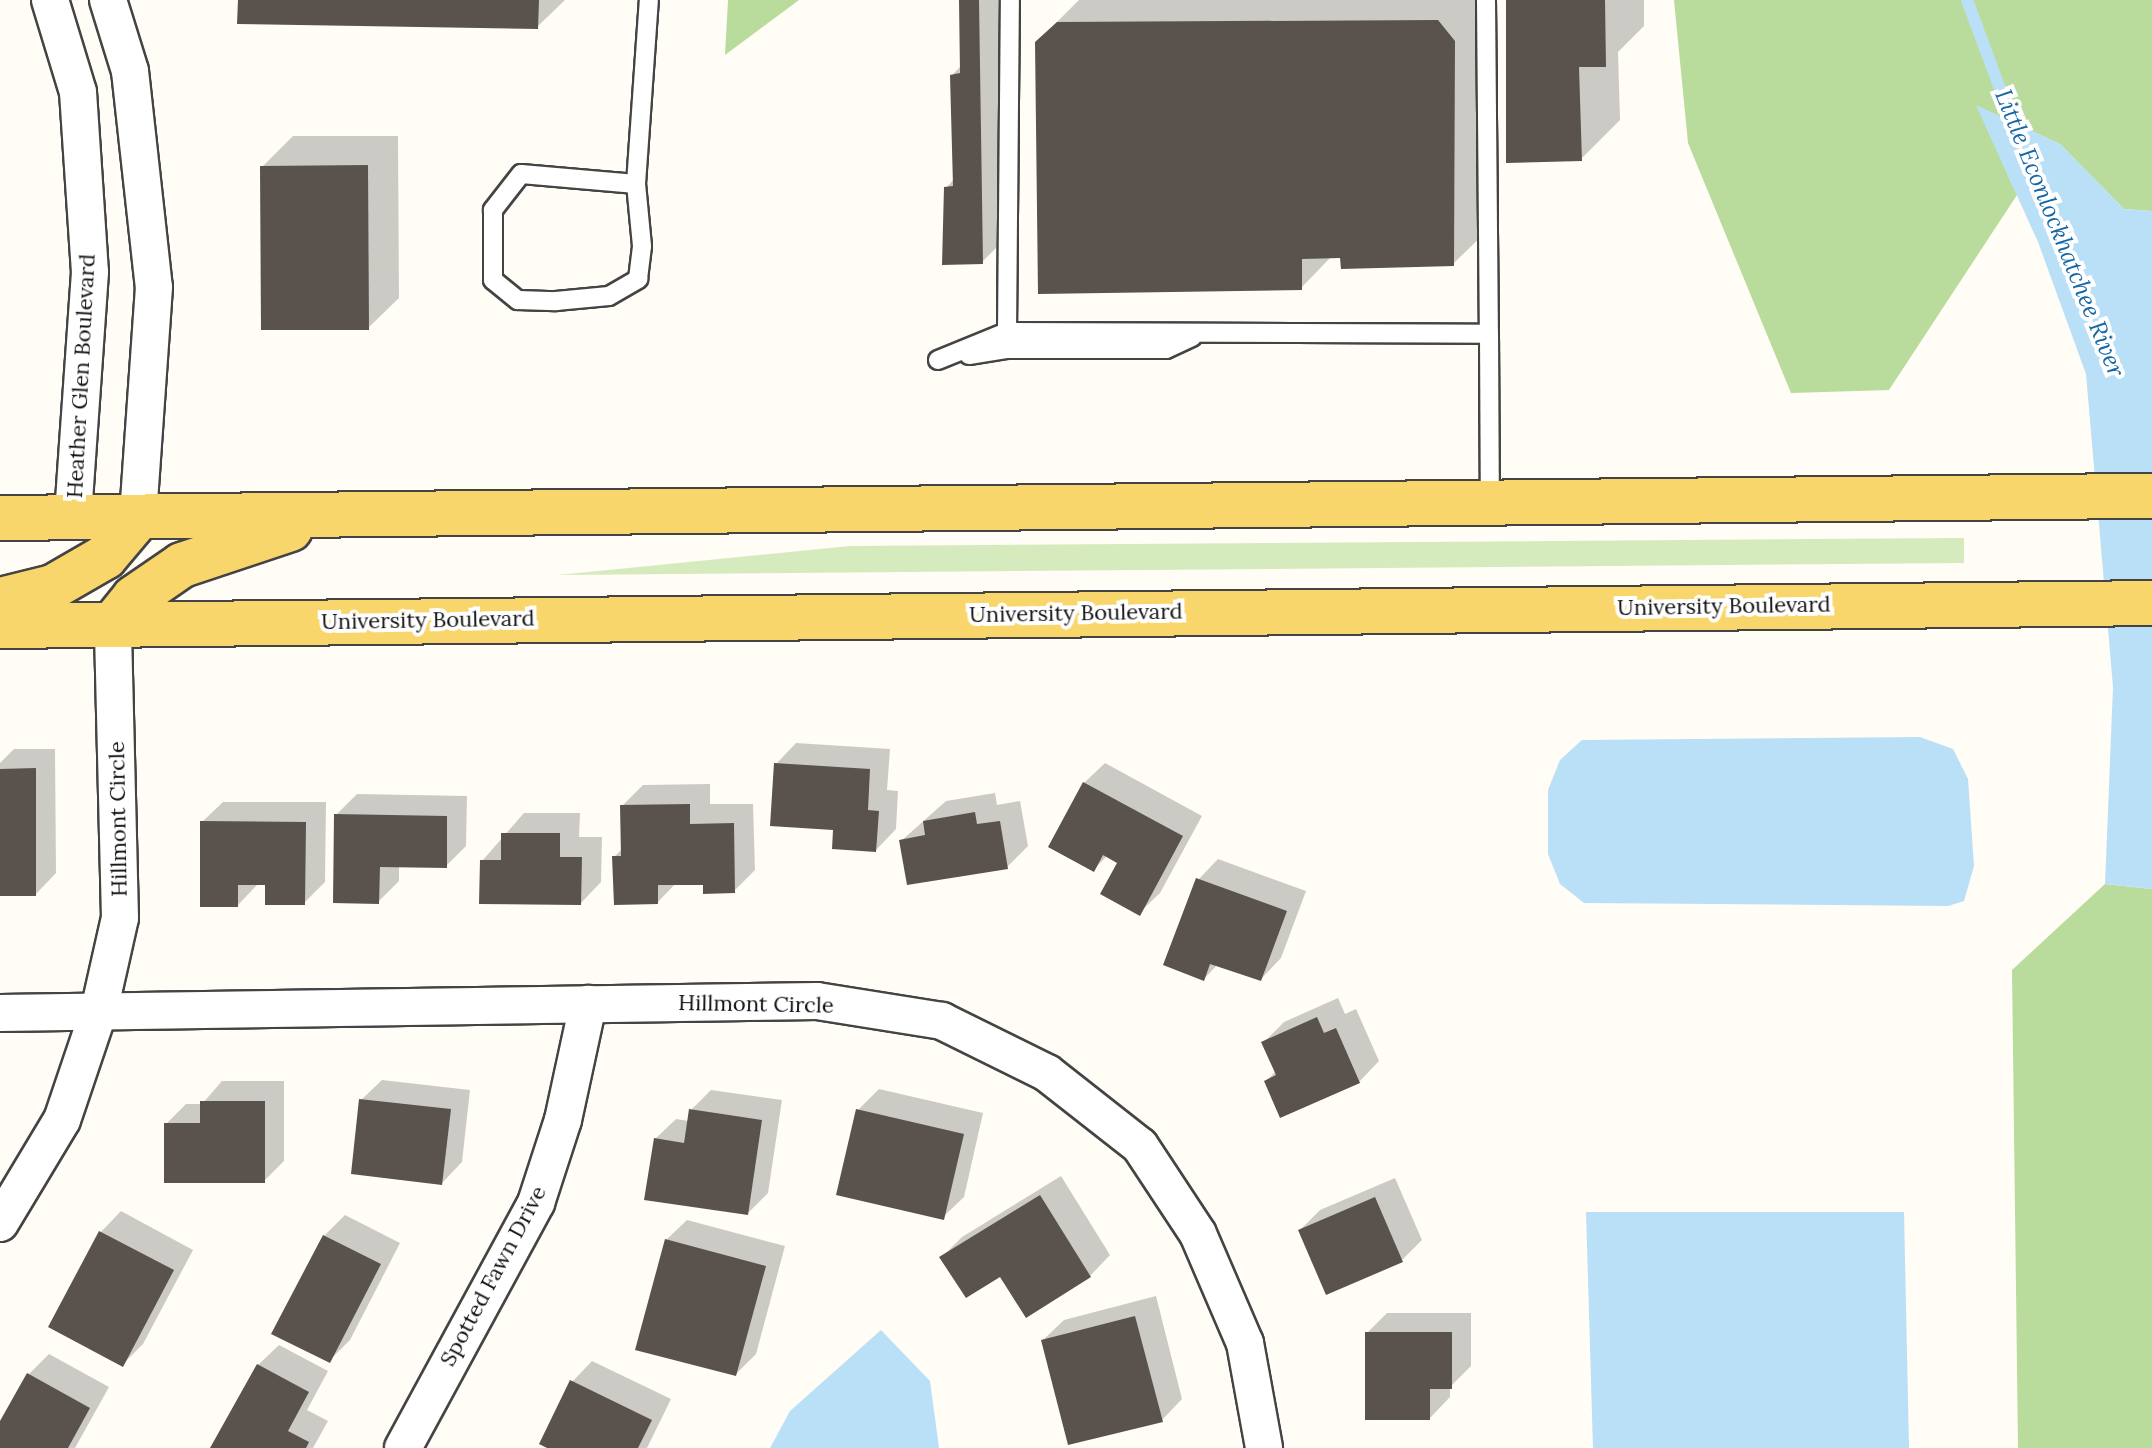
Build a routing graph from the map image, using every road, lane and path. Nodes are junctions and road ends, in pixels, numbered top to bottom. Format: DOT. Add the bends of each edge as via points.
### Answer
graph roads {
  1 [pos="50,0"];
  2 [pos="108,0"];
  3 [pos="649,0"];
  4 [pos="1010,0"];
  5 [pos="1486,0"];
  6 [pos="636,184"];
  7 [pos="1007,332"];
  8 [pos="1489,334"];
  9 [pos="1196,335"];
  10 [pos="2152,496"];
  11 [pos="1490,504"];
  12 [pos="331,516"];
  13 [pos="73,517"];
  14 [pos="0,518"];
  15 [pos="138,518"];
  16 [pos="0,600"];
  17 [pos="2152,603"];
  18 [pos="113,624"];
  19 [pos="0,626"];
  20 [pos="588,1004"];
  21 [pos="99,1011"];
  22 [pos="0,1013"];
  23 [pos="0,1223"];
  24 [pos="403,1448"];
  25 [pos="1264,1448"];
  1 -- 13 [label="street, Heather Glen Boulevard" via="78,92 90,272"];
  2 -- 15 [label="street" via="130,71 154,287"];
  3 -- 6 [label="lane"];
  4 -- 7 [label="lane"];
  5 -- 8 [label="lane"];
  6 -- 6 [label="lane" via="642,246 638,279 609,296 556,301 518,300 493,280 493,210 521,174"];
  7 -- 9 [label="lane"];
  7 -- 9 [label="lane" via="938,360 1008,349 1166,349"];
  8 -- 9 [label="lane"];
  8 -- 11 [label="lane"];
  10 -- 11 [label="main road"];
  11 -- 12 [label="main road"];
  12 -- 15 [label="main road"];
  12 -- 18 [label="main road" via="182,565 134,598"];
  13 -- 14 [label="main road"];
  13 -- 15 [label="main road"];
  15 -- 16 [label="main road" via="105,557 53,587"];
  17 -- 18 [label="main road, University Boulevard"];
  18 -- 19 [label="main road, University Boulevard"];
  18 -- 21 [label="street, Hillmont Circle" via="120,918"];
  20 -- 21 [label="street, Hillmont Circle"];
  20 -- 24 [label="street, Spotted Fawn Drive" via="563,1120 536,1203"];
  20 -- 25 [label="street, Hillmont Circle" via="817,1001 942,1021 1047,1073 1140,1146 1198,1234 1245,1343"];
  21 -- 22 [label="street"];
  21 -- 23 [label="street, Hillmont Circle" via="62,1120"];
}
